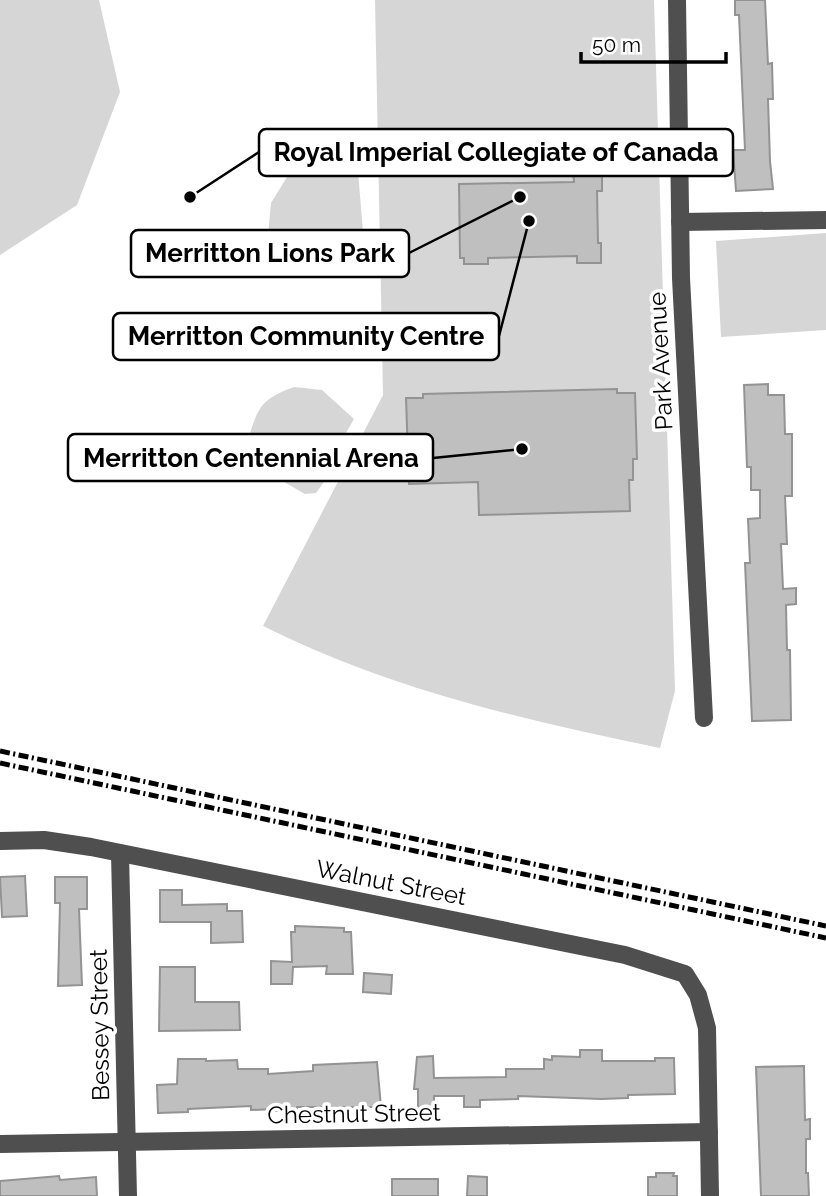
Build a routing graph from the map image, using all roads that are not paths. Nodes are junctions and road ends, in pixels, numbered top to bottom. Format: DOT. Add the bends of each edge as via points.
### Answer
graph roads {
  1 [pos="677,0"];
  2 [pos="826,220"];
  3 [pos="680,222"];
  4 [pos="704,719"];
  5 [pos="0,841"];
  6 [pos="120,854"];
  7 [pos="709,1132"];
  8 [pos="127,1142"];
  9 [pos="0,1144"];
  10 [pos="128,1196"];
  11 [pos="710,1196"];
  1 -- 3 [label="street, Park Avenue"];
  2 -- 3 [label="street"];
  3 -- 4 [label="street, Park Avenue"];
  5 -- 6 [label="street, Walnut Street" via="44,840"];
  6 -- 7 [label="street, Walnut Street" via="625,955 685,974 698,995 707,1028"];
  6 -- 8 [label="street, Bessey Street"];
  7 -- 8 [label="street, Chestnut Street"];
  7 -- 11 [label="street, Walnut Street"];
  8 -- 9 [label="street, Chestnut Street"];
  8 -- 10 [label="street, Bessey Street"];
}
